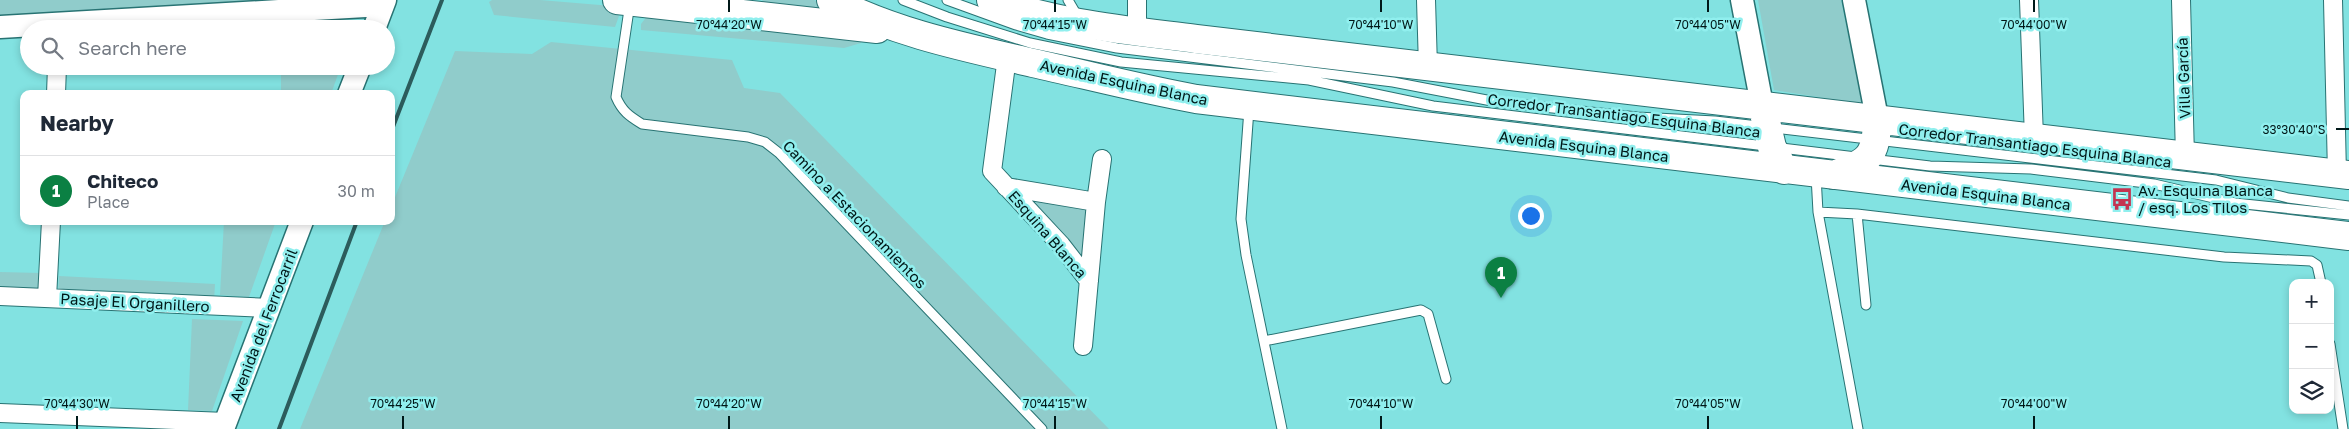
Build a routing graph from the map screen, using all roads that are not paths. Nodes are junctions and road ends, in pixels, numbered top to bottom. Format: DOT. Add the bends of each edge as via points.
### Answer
graph roads {
  1 [pos="831,0"];
  2 [pos="903,0"];
  3 [pos="947,0"];
  4 [pos="990,0"];
  5 [pos="1068,0"];
  6 [pos="1136,0"];
  7 [pos="1426,0"];
  8 [pos="1742,0"];
  9 [pos="1854,0"];
  10 [pos="2030,0"];
  11 [pos="2181,0"];
  12 [pos="2333,0"];
  13 [pos="623,1"];
  14 [pos="384,2"];
  15 [pos="735,5"];
  16 [pos="140,20"];
  17 [pos="377,20"];
  18 [pos="1081,24"];
  19 [pos="0,27"];
  20 [pos="20,27"];
  21 [pos="896,29"];
  22 [pos="1137,31"];
  23 [pos="1007,57"];
  24 [pos="1428,67"];
  25 [pos="57,75"];
  26 [pos="356,75"];
  27 [pos="56,90"];
  28 [pos="351,90"];
  29 [pos="1249,106"];
  30 [pos="1771,137"];
  31 [pos="2034,138"];
  32 [pos="1874,139"];
  33 [pos="2186,157"];
  34 [pos="1102,159"];
  35 [pos="1824,175"];
  36 [pos="2343,175"];
  37 [pos="1006,187"];
  38 [pos="1096,202"];
  39 [pos="2349,206"];
  40 [pos="1818,212"];
  41 [pos="1858,214"];
  42 [pos="2349,215"];
  43 [pos="50,225"];
  44 [pos="301,225"];
  45 [pos="2349,236"];
  46 [pos="2320,279"];
  47 [pos="1089,281"];
  48 [pos="0,296"];
  49 [pos="47,298"];
  50 [pos="1866,306"];
  51 [pos="270,308"];
  52 [pos="1264,341"];
  53 [pos="1083,346"];
  54 [pos="2334,369"];
  55 [pos="1446,379"];
  56 [pos="0,413"];
  57 [pos="43,422"];
  58 [pos="225,425"];
  59 [pos="1042,429"];
  60 [pos="1282,429"];
  61 [pos="1858,429"];
  62 [pos="2343,429"];
  1 -- 21 [label="main road, Avenida Esquina Blanca"];
  2 -- 30 [label="lane, Corredor Transantiago Esquina Blanca" via="1030,42 1098,58 1309,80 1433,106"];
  3 -- 30 [label="lane, Corredor Transantiago Esquina Blanca" via="1047,34 1144,52 1427,87 1497,102 1602,114 1715,121"];
  4 -- 18 [label="main road, Avenida Esquina Blanca"];
  5 -- 18 [label="lane"];
  6 -- 22 [label="street"];
  7 -- 24 [label="street"];
  8 -- 30 [label="street"];
  9 -- 32 [label="street"];
  10 -- 31 [label="street"];
  11 -- 33 [label="street, Villa García"];
  12 -- 36 [label="street"];
  13 -- 15 [label="main road"];
  13 -- 59 [label="lane, Camino a Estacionamientos" via="616,97 620,107 642,124 765,142"];
  14 -- 16 [label="street"];
  14 -- 17 [label="street"];
  15 -- 21 [label="main road" via="865,29"];
  18 -- 22 [label="main road, Avenida Esquina Blanca"];
  19 -- 20 [label="street"];
  21 -- 23 [label="main road, Avenida Esquina Blanca"];
  22 -- 24 [label="main road, Avenida Esquina Blanca"];
  23 -- 29 [label="main road, Avenida Esquina Blanca" via="1152,91"];
  23 -- 37 [label="street, Esquina Blanca" via="992,171"];
  24 -- 30 [label="main road, Avenida Esquina Blanca"];
  25 -- 27 [label="street"];
  26 -- 28 [label="street"];
  29 -- 30 [label="main road, Avenida Esquina Blanca"];
  29 -- 52 [label="lane" via="1241,218"];
  30 -- 32 [label="main road, Avenida Esquina Blanca"];
  30 -- 32 [label="lane, Corredor Transantiago Esquina Blanca"];
  30 -- 35 [label="main road, Avenida Esquina Blanca"];
  31 -- 32 [label="main road, Avenida Esquina Blanca"];
  31 -- 33 [label="main road, Avenida Esquina Blanca"];
  32 -- 35 [label="main road" via="1852,169"];
  32 -- 39 [label="lane, Corredor Transantiago Esquina Blanca" via="2216,180 2288,198"];
  32 -- 42 [label="lane, Corredor Transantiago Esquina Blanca" via="1930,166 2031,169 2154,184 2235,203"];
  33 -- 36 [label="main road, Avenida Esquina Blanca"];
  34 -- 38 [label="street, Esquina Blanca"];
  35 -- 40 [label="lane"];
  35 -- 45 [label="main road, Avenida Esquina Blanca"];
  37 -- 38 [label="street, Esquina Blanca"];
  37 -- 47 [label="street, Esquina Blanca" via="1061,245"];
  38 -- 47 [label="street, Esquina Blanca"];
  40 -- 41 [label="lane"];
  40 -- 61 [label="lane"];
  41 -- 46 [label="lane" via="2224,257 2311,262 2317,265"];
  41 -- 50 [label="lane"];
  43 -- 49 [label="street"];
  44 -- 51 [label="street, Avenida del Ferrocarril"];
  47 -- 53 [label="street, Esquina Blanca"];
  48 -- 49 [label="street, Pasaje El Organillero"];
  49 -- 51 [label="street, Pasaje El Organillero"];
  51 -- 58 [label="street, Avenida del Ferrocarril"];
  52 -- 55 [label="lane" via="1421,310 1428,314"];
  52 -- 60 [label="lane"];
  54 -- 62 [label="lane"];
  56 -- 57 [label="street"];
  57 -- 58 [label="street"];
}
